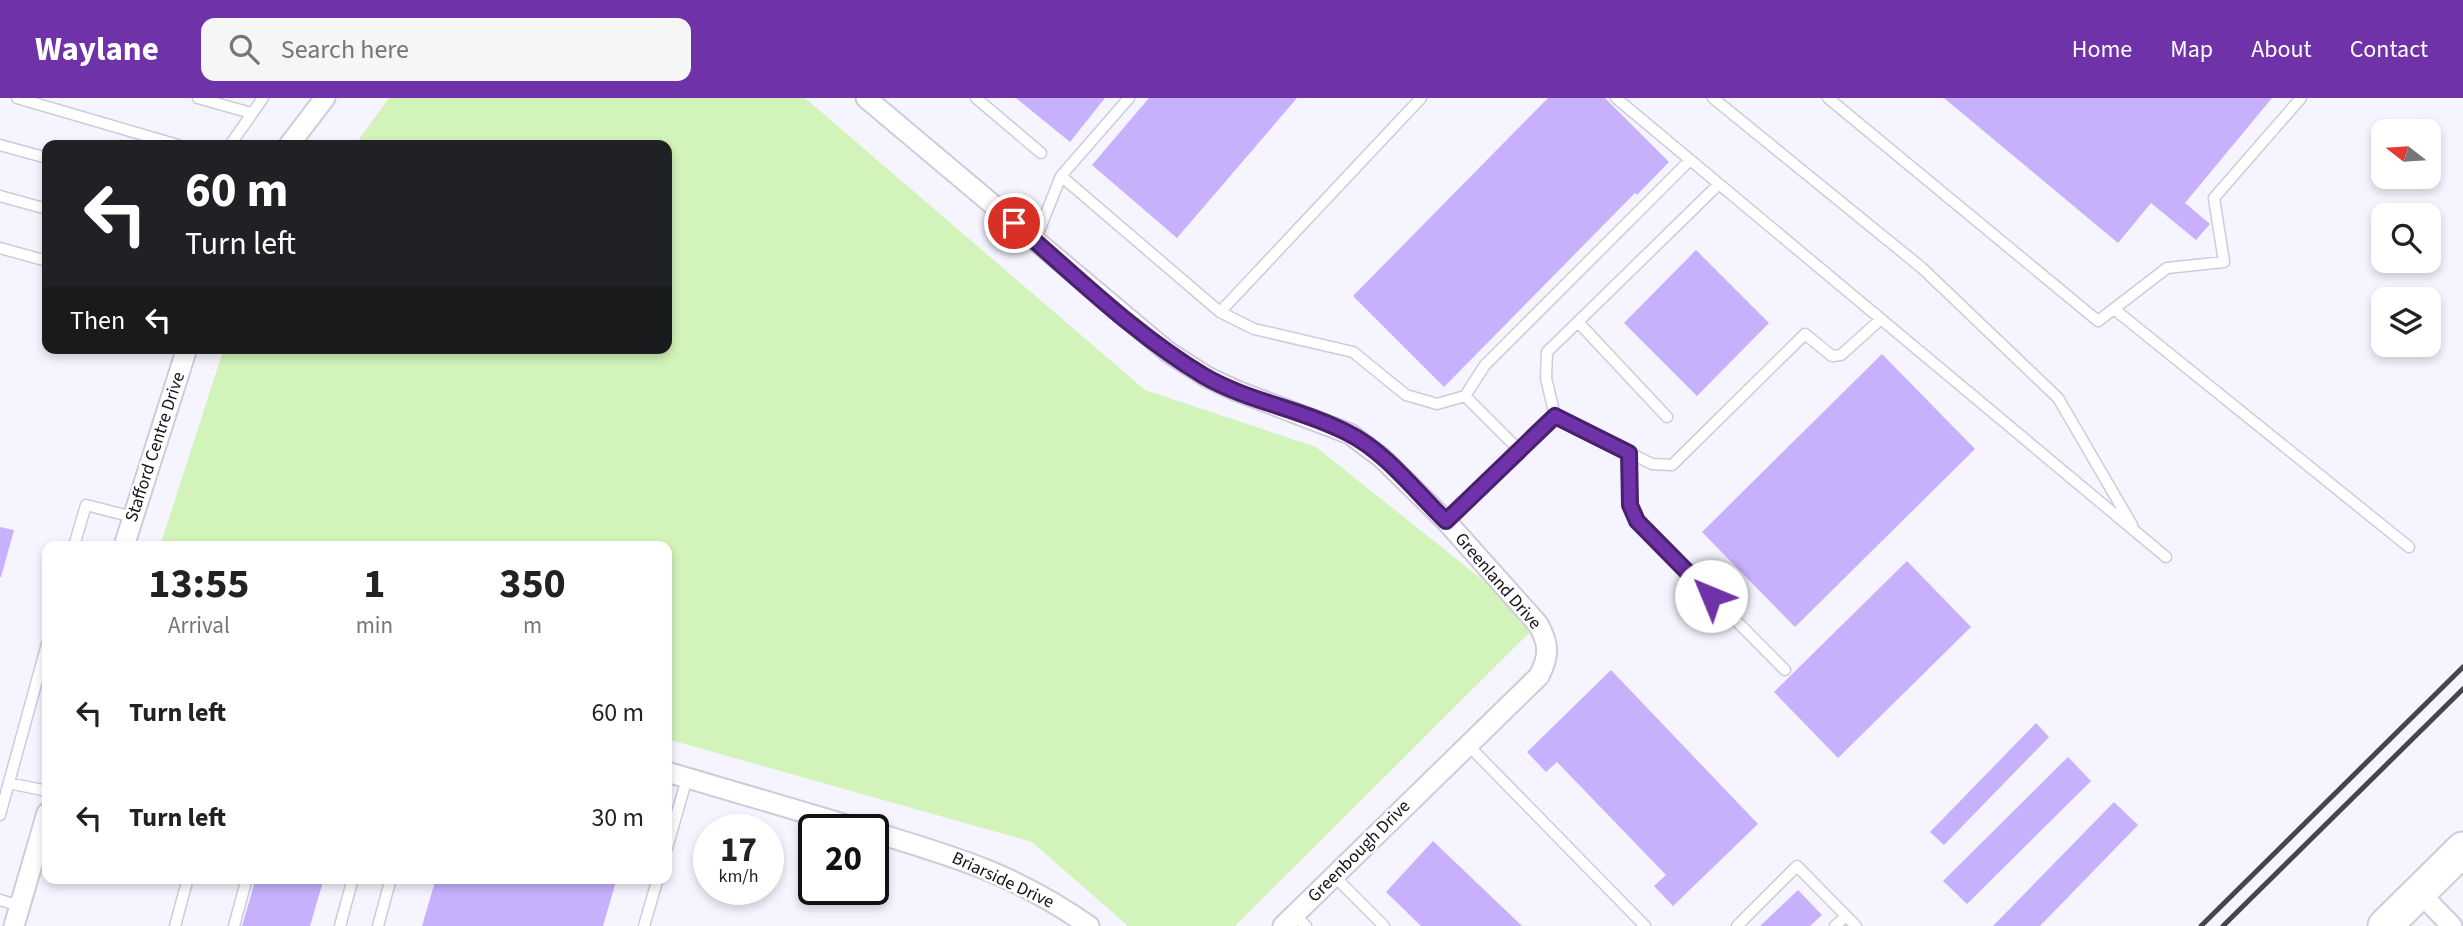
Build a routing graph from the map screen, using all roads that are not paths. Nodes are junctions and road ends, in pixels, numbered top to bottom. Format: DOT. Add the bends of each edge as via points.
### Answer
graph roads {
  1 [pos="17,98"];
  2 [pos="198,98"];
  3 [pos="263,98"];
  4 [pos="325,98"];
  5 [pos="866,98"];
  6 [pos="976,98"];
  7 [pos="1129,98"];
  8 [pos="1421,98"];
  9 [pos="1616,98"];
  10 [pos="1713,98"];
  11 [pos="1828,98"];
  12 [pos="2301,98"];
  13 [pos="251,113"];
  14 [pos="161,140"];
  15 [pos="233,140"];
  16 [pos="293,140"];
  17 [pos="0,145"];
  18 [pos="1041,153"];
  19 [pos="42,157"];
  20 [pos="1689,161"];
  21 [pos="1061,176"];
  22 [pos="1718,185"];
  23 [pos="0,196"];
  24 [pos="42,208"];
  25 [pos="1035,241"];
  26 [pos="0,248"];
  27 [pos="42,260"];
  28 [pos="2114,309"];
  29 [pos="1220,312"];
  30 [pos="1880,320"];
  31 [pos="1578,321"];
  32 [pos="185,354"];
  33 [pos="1465,396"];
  34 [pos="1555,416"];
  35 [pos="1667,416"];
  36 [pos="1520,451"];
  37 [pos="1629,453"];
  38 [pos="133,517"];
  39 [pos="1446,521"];
  40 [pos="2137,532"];
  41 [pos="75,541"];
  42 [pos="126,541"];
  43 [pos="2409,547"];
  44 [pos="2166,557"];
  45 [pos="42,662"];
  46 [pos="1785,670"];
  47 [pos="1468,745"];
  48 [pos="672,774"];
  49 [pos="1435,776"];
  50 [pos="687,778"];
  51 [pos="9,783"];
  52 [pos="42,790"];
  53 [pos="810,814"];
  54 [pos="0,815"];
  55 [pos="42,830"];
  56 [pos="672,830"];
  57 [pos="889,837"];
  58 [pos="2463,849"];
  59 [pos="1334,876"];
  60 [pos="186,884"];
  61 [pos="245,884"];
  62 [pos="352,884"];
  63 [pos="389,884"];
  64 [pos="656,884"];
  65 [pos="2419,892"];
  66 [pos="0,900"];
  67 [pos="20,906"];
  68 [pos="1846,916"];
  69 [pos="1295,922"];
  70 [pos="14,926"];
  71 [pos="175,926"];
  72 [pos="234,926"];
  73 [pos="340,926"];
  74 [pos="378,926"];
  75 [pos="644,926"];
  76 [pos="1089,926"];
  77 [pos="1384,926"];
  78 [pos="1645,926"];
  79 [pos="1737,926"];
  80 [pos="1835,926"];
  81 [pos="1856,926"];
  82 [pos="2385,926"];
  83 [pos="2452,926"];
  1 -- 14 [label="lane"];
  2 -- 13 [label="lane"];
  3 -- 13 [label="lane"];
  4 -- 16 [label="street"];
  5 -- 25 [label="street, Greenland Drive"];
  6 -- 18 [label="lane"];
  7 -- 21 [label="lane"];
  8 -- 29 [label="lane"];
  9 -- 20 [label="lane"];
  10 -- 40 [label="lane" via="1922,268 2058,398"];
  11 -- 28 [label="lane" via="2098,321"];
  12 -- 28 [label="lane" via="2214,198 2224,262 2167,268"];
  13 -- 15 [label="lane"];
  17 -- 19 [label="lane"];
  20 -- 22 [label="lane"];
  20 -- 33 [label="lane" via="1485,365"];
  21 -- 25 [label="lane"];
  21 -- 29 [label="lane"];
  22 -- 30 [label="lane"];
  22 -- 31 [label="lane"];
  23 -- 24 [label="lane"];
  25 -- 39 [label="street, Greenland Drive" via="1168,352 1207,377 1350,434 1382,458"];
  26 -- 27 [label="lane"];
  28 -- 43 [label="lane"];
  29 -- 33 [label="lane" via="1254,329 1353,352 1406,395 1437,404"];
  30 -- 37 [label="lane" via="1841,355 1832,356 1805,334 1672,465 1662,466"];
  30 -- 40 [label="lane"];
  31 -- 34 [label="lane" via="1548,352 1545,378"];
  31 -- 35 [label="lane"];
  32 -- 38 [label="street, Stafford Centre Drive"];
  33 -- 36 [label="lane"];
  34 -- 36 [label="lane"];
  34 -- 37 [label="lane"];
  36 -- 39 [label="lane"];
  37 -- 46 [label="lane" via="1630,505 1637,521"];
  38 -- 41 [label="lane" via="86,505"];
  38 -- 42 [label="street, Stafford Centre Drive"];
  39 -- 47 [label="street, Greenland Drive" via="1548,641 1548,658 1539,676"];
  40 -- 44 [label="lane"];
  45 -- 51 [label="lane"];
  47 -- 49 [label="street, Greenland Drive"];
  47 -- 78 [label="lane"];
  48 -- 50 [label="street"];
  49 -- 59 [label="street, Greenbough Drive"];
  50 -- 53 [label="street"];
  50 -- 56 [label="lane"];
  51 -- 52 [label="lane"];
  51 -- 54 [label="lane"];
  55 -- 67 [label="street"];
  57 -- 76 [label="street, Briarside Drive" via="967,860 1046,896"];
  58 -- 65 [label="highway"];
  59 -- 69 [label="street, Greenbough Drive"];
  59 -- 77 [label="lane"];
  60 -- 71 [label="lane"];
  61 -- 72 [label="lane"];
  62 -- 73 [label="lane"];
  63 -- 74 [label="lane"];
  64 -- 75 [label="lane"];
  65 -- 82 [label="highway"];
  65 -- 83 [label="street"];
  66 -- 67 [label="lane"];
  67 -- 70 [label="street"];
  68 -- 79 [label="lane" via="1797,866"];
  68 -- 80 [label="lane"];
  68 -- 81 [label="lane"];
}
